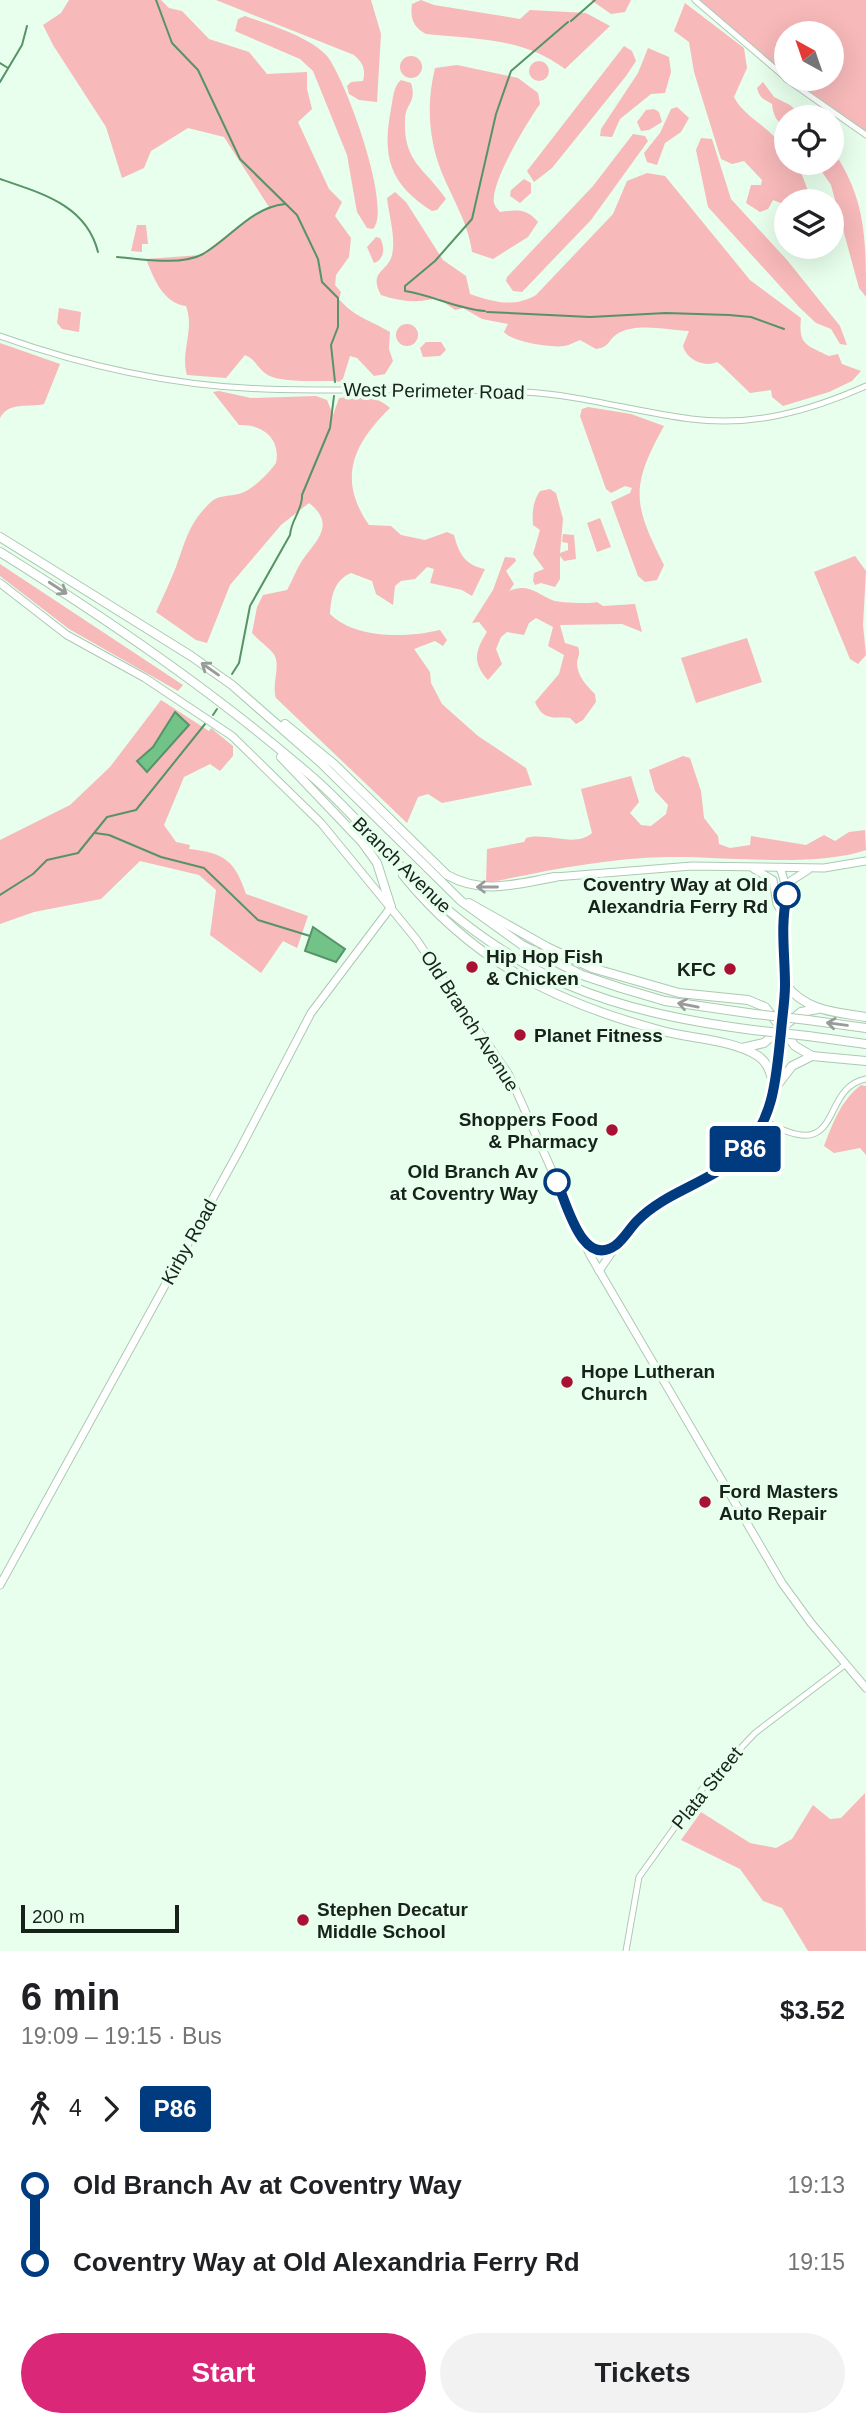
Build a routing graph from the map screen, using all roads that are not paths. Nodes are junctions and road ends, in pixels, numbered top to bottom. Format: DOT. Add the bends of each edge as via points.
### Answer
graph roads {
  1 [pos="695,0"];
  2 [pos="774,69"];
  3 [pos="803,91"];
  4 [pos="866,135"];
  5 [pos="0,335"];
  6 [pos="866,386"];
  7 [pos="0,537"];
  8 [pos="0,552"];
  9 [pos="0,583"];
  10 [pos="232,685"];
  11 [pos="254,730"];
  12 [pos="375,840"];
  13 [pos="866,861"];
  14 [pos="750,867"];
  15 [pos="780,868"];
  16 [pos="812,869"];
  17 [pos="555,877"];
  18 [pos="786,884"];
  19 [pos="448,890"];
  20 [pos="774,890"];
  21 [pos="391,907"];
  22 [pos="783,914"];
  23 [pos="785,984"];
  24 [pos="818,1009"];
  25 [pos="866,1017"];
  26 [pos="781,1026"];
  27 [pos="866,1028"];
  28 [pos="866,1044"];
  29 [pos="742,1048"];
  30 [pos="811,1056"];
  31 [pos="866,1061"];
  32 [pos="866,1079"];
  33 [pos="775,1088"];
  34 [pos="765,1121"];
  35 [pos="583,1240"];
  36 [pos="618,1244"];
  37 [pos="600,1271"];
  38 [pos="0,1585"];
  39 [pos="846,1664"];
  40 [pos="866,1688"];
  41 [pos="626,1951"];
  1 -- 2 [label="street"];
  3 -- 4 [label="street"];
  5 -- 6 [label="street, West Perimeter Road" via="92,363 199,383 264,389 542,393 713,421 795,412"];
  10 -- 7 [label="highway, Branch Avenue, one-way"];
  8 -- 11 [label="highway, Branch Avenue, one-way" via="151,649"];
  9 -- 21 [label="main road, Old Branch Avenue" via="67,635 145,678 232,736 321,823"];
  17 -- 10 [label="highway, one-way" via="486,889 447,876 334,764"];
  10 -- 19 [label="highway, Branch Avenue" via="320,762"];
  11 -- 12 [label="highway, Branch Avenue" via="310,774"];
  11 -- 21 [label="highway" via="362,842 377,863"];
  12 -- 28 [label="highway, Branch Avenue, bridge" via="456,917 530,967 616,1005 682,1020"];
  12 -- 29 [label="highway" via="461,936 540,988 634,1023"];
  13 -- 16 [label="main road"];
  14 -- 15 [label="main road"];
  14 -- 17 [label="main road" via="627,869"];
  14 -- 20 [label="main road" via="768,875"];
  15 -- 16 [label="main road"];
  15 -- 18 [label="main road"];
  15 -- 20 [label="main road"];
  16 -- 18 [label="main road"];
  18 -- 22 [label="main road"];
  19 -- 26 [label="highway" via="592,968 679,993 748,1000 765,1007"];
  27 -- 19 [label="highway, Branch Avenue, one-way, bridge" via="665,1001 583,975 523,945"];
  20 -- 22 [label="main road"];
  21 -- 35 [label="main road, Old Branch Avenue" via="509,1075"];
  21 -- 38 [label="main road, Kirby Road" via="312,1011"];
  22 -- 23 [label="main road"];
  23 -- 24 [label="highway" via="793,995"];
  23 -- 26 [label="main road"];
  24 -- 25 [label="highway"];
  24 -- 26 [label="highway" via="801,1012"];
  26 -- 29 [label="highway" via="764,1043"];
  26 -- 30 [label="highway" via="795,1046"];
  26 -- 33 [label="main road"];
  29 -- 33 [label="highway" via="766,1064"];
  30 -- 31 [label="highway"];
  30 -- 33 [label="highway" via="792,1066"];
  32 -- 34 [label="street" via="842,1094 825,1126 809,1135 785,1132"];
  33 -- 34 [label="main road"];
  34 -- 36 [label="main road" via="748,1146 723,1169 651,1209"];
  35 -- 36 [label="main road" via="602,1250"];
  35 -- 37 [label="main road, Old Branch Avenue"];
  36 -- 37 [label="main road"];
  37 -- 39 [label="main road, Old Branch Avenue" via="782,1583"];
  39 -- 40 [label="main road, Old Branch Avenue"];
  39 -- 41 [label="street, Plata Street" via="755,1733 704,1788 639,1877"];
}
